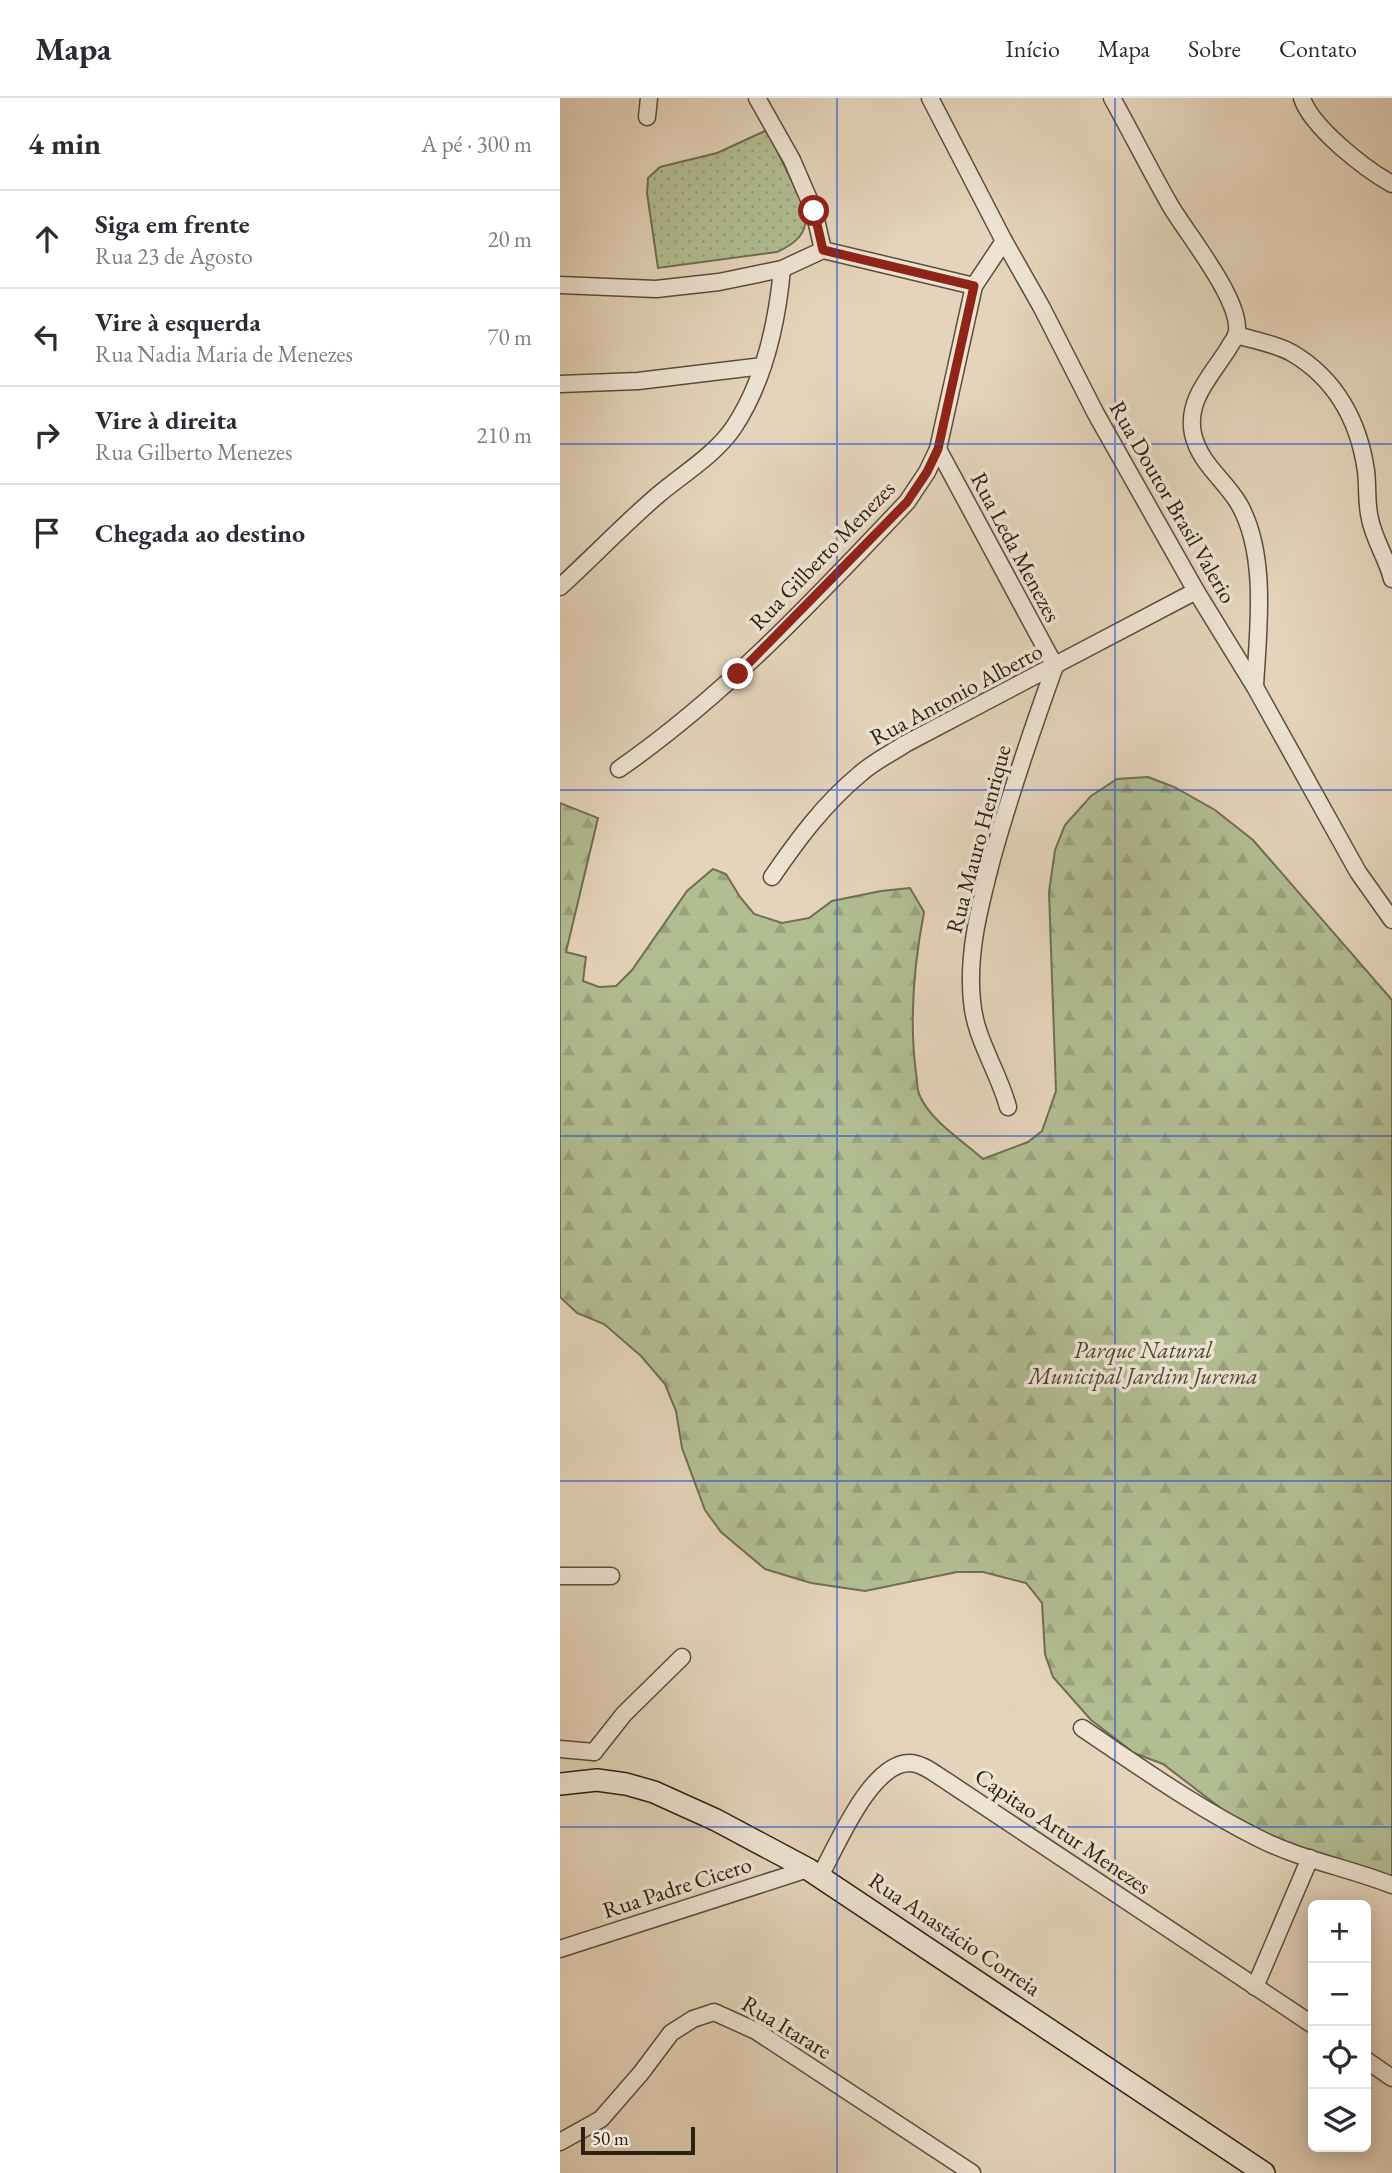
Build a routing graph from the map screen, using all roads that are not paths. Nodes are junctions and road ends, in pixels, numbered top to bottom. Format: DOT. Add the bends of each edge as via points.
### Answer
graph roads {
  1 [pos="649,98"];
  2 [pos="757,98"];
  3 [pos="930,98"];
  4 [pos="1112,98"];
  5 [pos="1302,98"];
  6 [pos="647,117"];
  7 [pos="1392,184"];
  8 [pos="1004,241"];
  9 [pos="823,250"];
  10 [pos="782,269"];
  11 [pos="560,285"];
  12 [pos="974,286"];
  13 [pos="1236,335"];
  14 [pos="763,366"];
  15 [pos="560,384"];
  16 [pos="938,449"];
  17 [pos="1392,579"];
  18 [pos="560,587"];
  19 [pos="1196,591"];
  20 [pos="1055,666"];
  21 [pos="1255,687"];
  22 [pos="619,769"];
  23 [pos="772,877"];
  24 [pos="1392,920"];
  25 [pos="1008,1107"];
  26 [pos="560,1576"];
  27 [pos="611,1576"];
  28 [pos="682,1657"];
  29 [pos="1082,1728"];
  30 [pos="560,1749"];
  31 [pos="594,1752"];
  32 [pos="597,1780"];
  33 [pos="560,1784"];
  34 [pos="1310,1858"];
  35 [pos="815,1873"];
  36 [pos="1388,1878"];
  37 [pos="560,1949"];
  38 [pos="1255,1987"];
  39 [pos="1308,2022"];
  40 [pos="1371,2063"];
  41 [pos="1392,2078"];
  42 [pos="560,2142"];
  43 [pos="972,2173"];
  44 [pos="1265,2173"];
  1 -- 6 [label="street"];
  2 -- 9 [label="street" via="809,198"];
  3 -- 8 [label="street, Rua Doutor Brasil Valerio"];
  4 -- 13 [label="street" via="1171,207 1222,286 1236,319"];
  5 -- 7 [label="street" via="1321,127"];
  8 -- 12 [label="street, Rua Gilberto Menezes"];
  8 -- 19 [label="street, Rua Doutor Brasil Valerio"];
  9 -- 10 [label="street"];
  9 -- 12 [label="street"];
  10 -- 11 [label="street" via="656,289"];
  10 -- 14 [label="street" via="778,311"];
  12 -- 16 [label="street, Rua Gilberto Menezes"];
  13 -- 17 [label="street" via="1290,351 1339,394 1360,440 1369,517"];
  13 -- 21 [label="street" via="1194,403 1191,424 1195,445 1238,503 1254,542"];
  14 -- 15 [label="street" via="638,381"];
  14 -- 18 [label="street" via="744,411 720,445 657,496"];
  16 -- 20 [label="street, Rua Leda Menezes"];
  16 -- 22 [label="street, Rua Gilberto Menezes" via="907,502 748,664 666,737"];
  19 -- 20 [label="street, Rua Antonio Alberto"];
  19 -- 21 [label="street, Rua Doutor Brasil Valerio"];
  20 -- 23 [label="street, Rua Antonio Alberto" via="905,744 862,772 805,829"];
  20 -- 25 [label="street, Rua Mauro Henrique" via="1006,809 973,937 972,1003 980,1039"];
  21 -- 24 [label="street, Rua Doutor Brasil Valerio" via="1358,872"];
  26 -- 27 [label="street"];
  28 -- 31 [label="street" via="624,1714"];
  29 -- 34 [label="street" via="1207,1810 1260,1839"];
  30 -- 31 [label="street"];
  31 -- 32 [label="street"];
  32 -- 33 [label="main road, Rua Anastácio Correia"];
  32 -- 35 [label="main road, Rua Anastácio Correia" via="654,1792"];
  34 -- 36 [label="street"];
  34 -- 38 [label="street"];
  35 -- 37 [label="street, Rua Padre Cicero"];
  35 -- 38 [label="street, Capitao Artur Menezes" via="865,1795 891,1769 918,1764"];
  35 -- 44 [label="main road, Rua Anastácio Correia"];
  38 -- 39 [label="street, Capitao Artur Menezes"];
  40 -- 41 [label="street"];
  42 -- 43 [label="street, Rua Itarare" via="601,2119 671,2033 714,2012 756,2031"];
}
